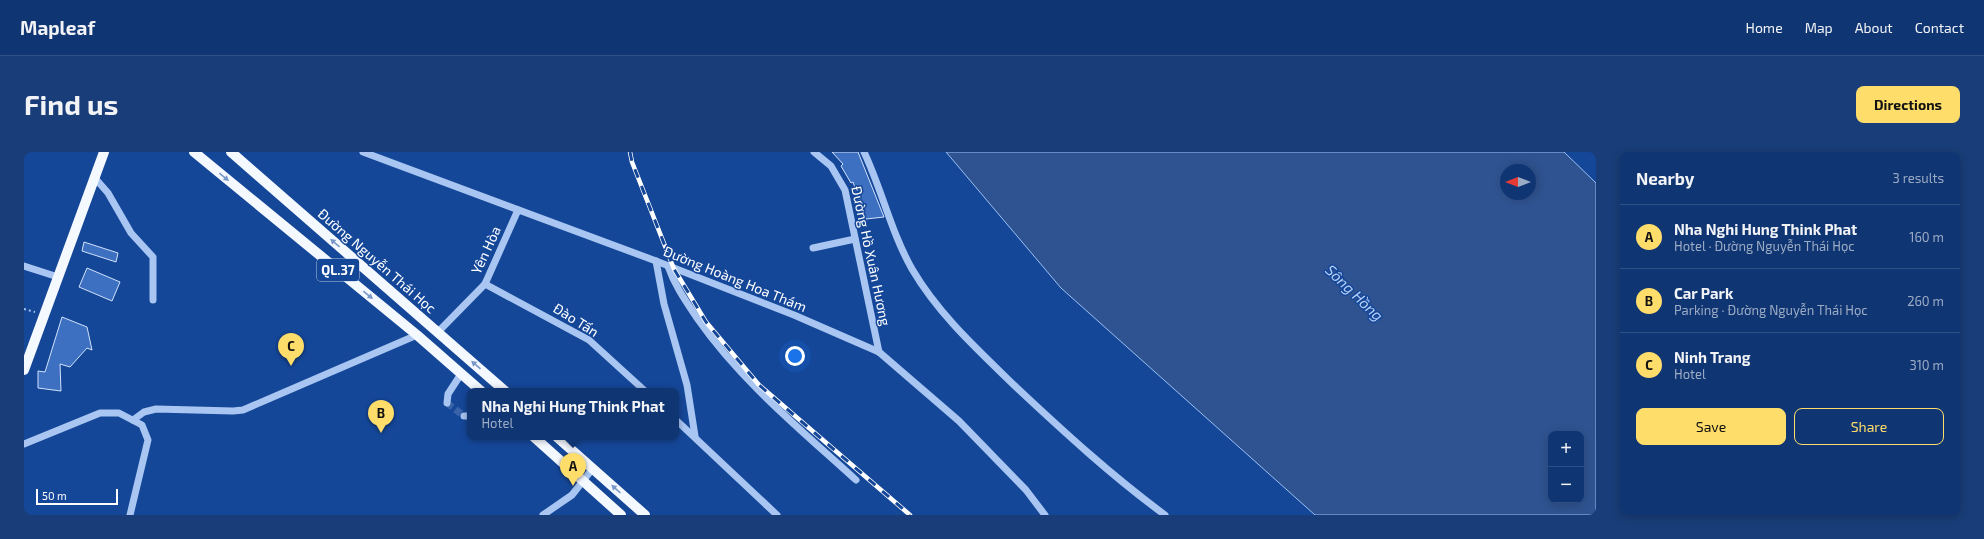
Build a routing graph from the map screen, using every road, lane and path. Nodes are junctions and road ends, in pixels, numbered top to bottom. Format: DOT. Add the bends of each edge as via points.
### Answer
graph roads {
  1 [pos="104,152"];
  2 [pos="194,152"];
  3 [pos="231,152"];
  4 [pos="362,152"];
  5 [pos="814,152"];
  6 [pos="864,152"];
  7 [pos="94,177"];
  8 [pos="518,210"];
  9 [pos="855,239"];
  10 [pos="813,248"];
  11 [pos="656,261"];
  12 [pos="24,266"];
  13 [pos="668,266"];
  14 [pos="58,276"];
  15 [pos="485,284"];
  16 [pos="153,300"];
  17 [pos="438,332"];
  18 [pos="417,335"];
  19 [pos="879,352"];
  20 [pos="24,370"];
  21 [pos="461,374"];
  22 [pos="477,388"];
  23 [pos="502,388"];
  24 [pos="642,388"];
  25 [pos="447,403"];
  26 [pos="132,420"];
  27 [pos="679,423"];
  28 [pos="694,436"];
  29 [pos="537,440"];
  30 [pos="560,440"];
  31 [pos="24,444"];
  32 [pos="593,468"];
  33 [pos="856,480"];
  34 [pos="583,481"];
  35 [pos="130,515"];
  36 [pos="543,515"];
  37 [pos="621,515"];
  38 [pos="645,515"];
  39 [pos="777,515"];
  40 [pos="1044,515"];
  41 [pos="1165,515"];
  1 -- 7 [label="main road"];
  2 -- 18 [label="main road, QL.37, one-way"];
  17 -- 3 [label="main road, Đường Nguyễn Thái Học / QL.37, one-way"];
  4 -- 8 [label="street, Đường Hoàng Hoa Thám"];
  5 -- 9 [label="street, Đường Hồ Xuân Hương" via="831,166 841,181"];
  6 -- 41 [label="street" via="889,221 912,268 933,302 972,344 1031,400 1138,495"];
  7 -- 14 [label="main road"];
  7 -- 16 [label="street" via="108,193 131,233 153,257"];
  8 -- 11 [label="street, Đường Hoàng Hoa Thám"];
  8 -- 15 [label="street, Yên Hòa"];
  9 -- 10 [label="street"];
  9 -- 19 [label="street, Đường Hồ Xuân Hương"];
  11 -- 13 [label="street, Đường Hoàng Hoa Thám"];
  11 -- 28 [label="street" via="664,304 687,385"];
  12 -- 14 [label="street"];
  13 -- 19 [label="street, Đường Hoàng Hoa Thám" via="794,315"];
  13 -- 33 [label="street" via="675,286 728,360 769,402"];
  14 -- 20 [label="main road"];
  15 -- 17 [label="street, Yên Hòa"];
  15 -- 24 [label="street, Đào Tấn" via="589,340"];
  23 -- 17 [label="main road, Đường Nguyễn Thái Học / QL.37, one-way"];
  18 -- 21 [label="main road, QL.37"];
  18 -- 26 [label="street" via="243,410 156,408"];
  19 -- 40 [label="street, Đường Hoàng Hoa Thám" via="959,421 1026,490"];
  21 -- 22 [label="main road, QL.37"];
  21 -- 25 [label="street" via="448,394"];
  26 -- 31 [label="street" via="119,414 100,413"];
  26 -- 35 [label="street" via="142,425 148,440"];
  27 -- 28 [label="street"];
  28 -- 39 [label="street"];
  29 -- 34 [label="main road"];
  30 -- 32 [label="main road"];
  32 -- 34 [label="street"];
  38 -- 32 [label="main road, one-way"];
  34 -- 36 [label="street" via="572,495"];
  34 -- 37 [label="main road"];
}
